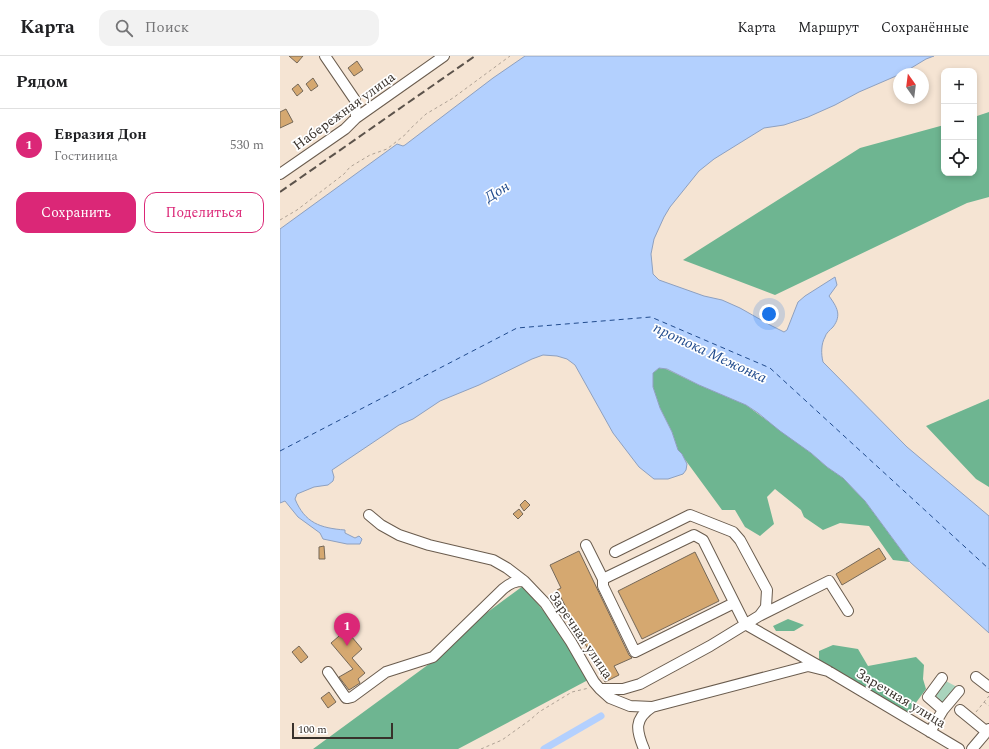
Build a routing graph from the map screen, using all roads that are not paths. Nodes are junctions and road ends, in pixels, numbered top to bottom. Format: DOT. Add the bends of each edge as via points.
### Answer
graph roads {
  1 [pos="325,56"];
  2 [pos="444,56"];
  3 [pos="356,118"];
  4 [pos="280,174"];
  5 [pos="369,515"];
  6 [pos="586,545"];
  7 [pos="615,552"];
  8 [pos="603,579"];
  9 [pos="524,582"];
  10 [pos="734,603"];
  11 [pos="848,611"];
  12 [pos="759,616"];
  13 [pos="745,624"];
  14 [pos="828,671"];
  15 [pos="328,672"];
  16 [pos="976,677"];
  17 [pos="942,678"];
  18 [pos="598,687"];
  19 [pos="989,687"];
  20 [pos="959,691"];
  21 [pos="652,707"];
  22 [pos="943,710"];
  23 [pos="960,710"];
  24 [pos="988,730"];
  25 [pos="930,732"];
  26 [pos="644,749"];
  27 [pos="959,749"];
  28 [pos="972,749"];
  1 -- 3 [label="street" via="355,100"];
  2 -- 3 [label="street, Набережная улица"];
  3 -- 4 [label="street, Набережная улица" via="345,129"];
  5 -- 9 [label="street, Заречная улица" via="399,535 429,546 493,560"];
  6 -- 8 [label="street"];
  7 -- 12 [label="street" via="690,515 732,532 740,540 767,590 766,607"];
  8 -- 10 [label="street" via="694,535 703,540"];
  8 -- 10 [label="street" via="603,586 635,652"];
  9 -- 15 [label="street" via="517,581 503,589 433,657 386,672 352,697 346,698"];
  9 -- 18 [label="street, Заречная улица" via="545,603"];
  10 -- 13 [label="street"];
  11 -- 12 [label="street" via="829,581"];
  12 -- 13 [label="street"];
  13 -- 14 [label="street, Заречная улица"];
  13 -- 18 [label="street" via="640,684 623,689"];
  14 -- 21 [label="street, Заречная улица" via="808,666"];
  14 -- 25 [label="street, Заречная улица"];
  16 -- 19 [label="street"];
  17 -- 22 [label="street" via="928,697"];
  18 -- 21 [label="street, Заречная улица" via="610,698 630,706"];
  20 -- 22 [label="street"];
  21 -- 26 [label="street" via="638,720 639,736"];
  22 -- 25 [label="street"];
  23 -- 24 [label="street"];
  24 -- 28 [label="street"];
  25 -- 27 [label="street, Заречная улица"];
}
